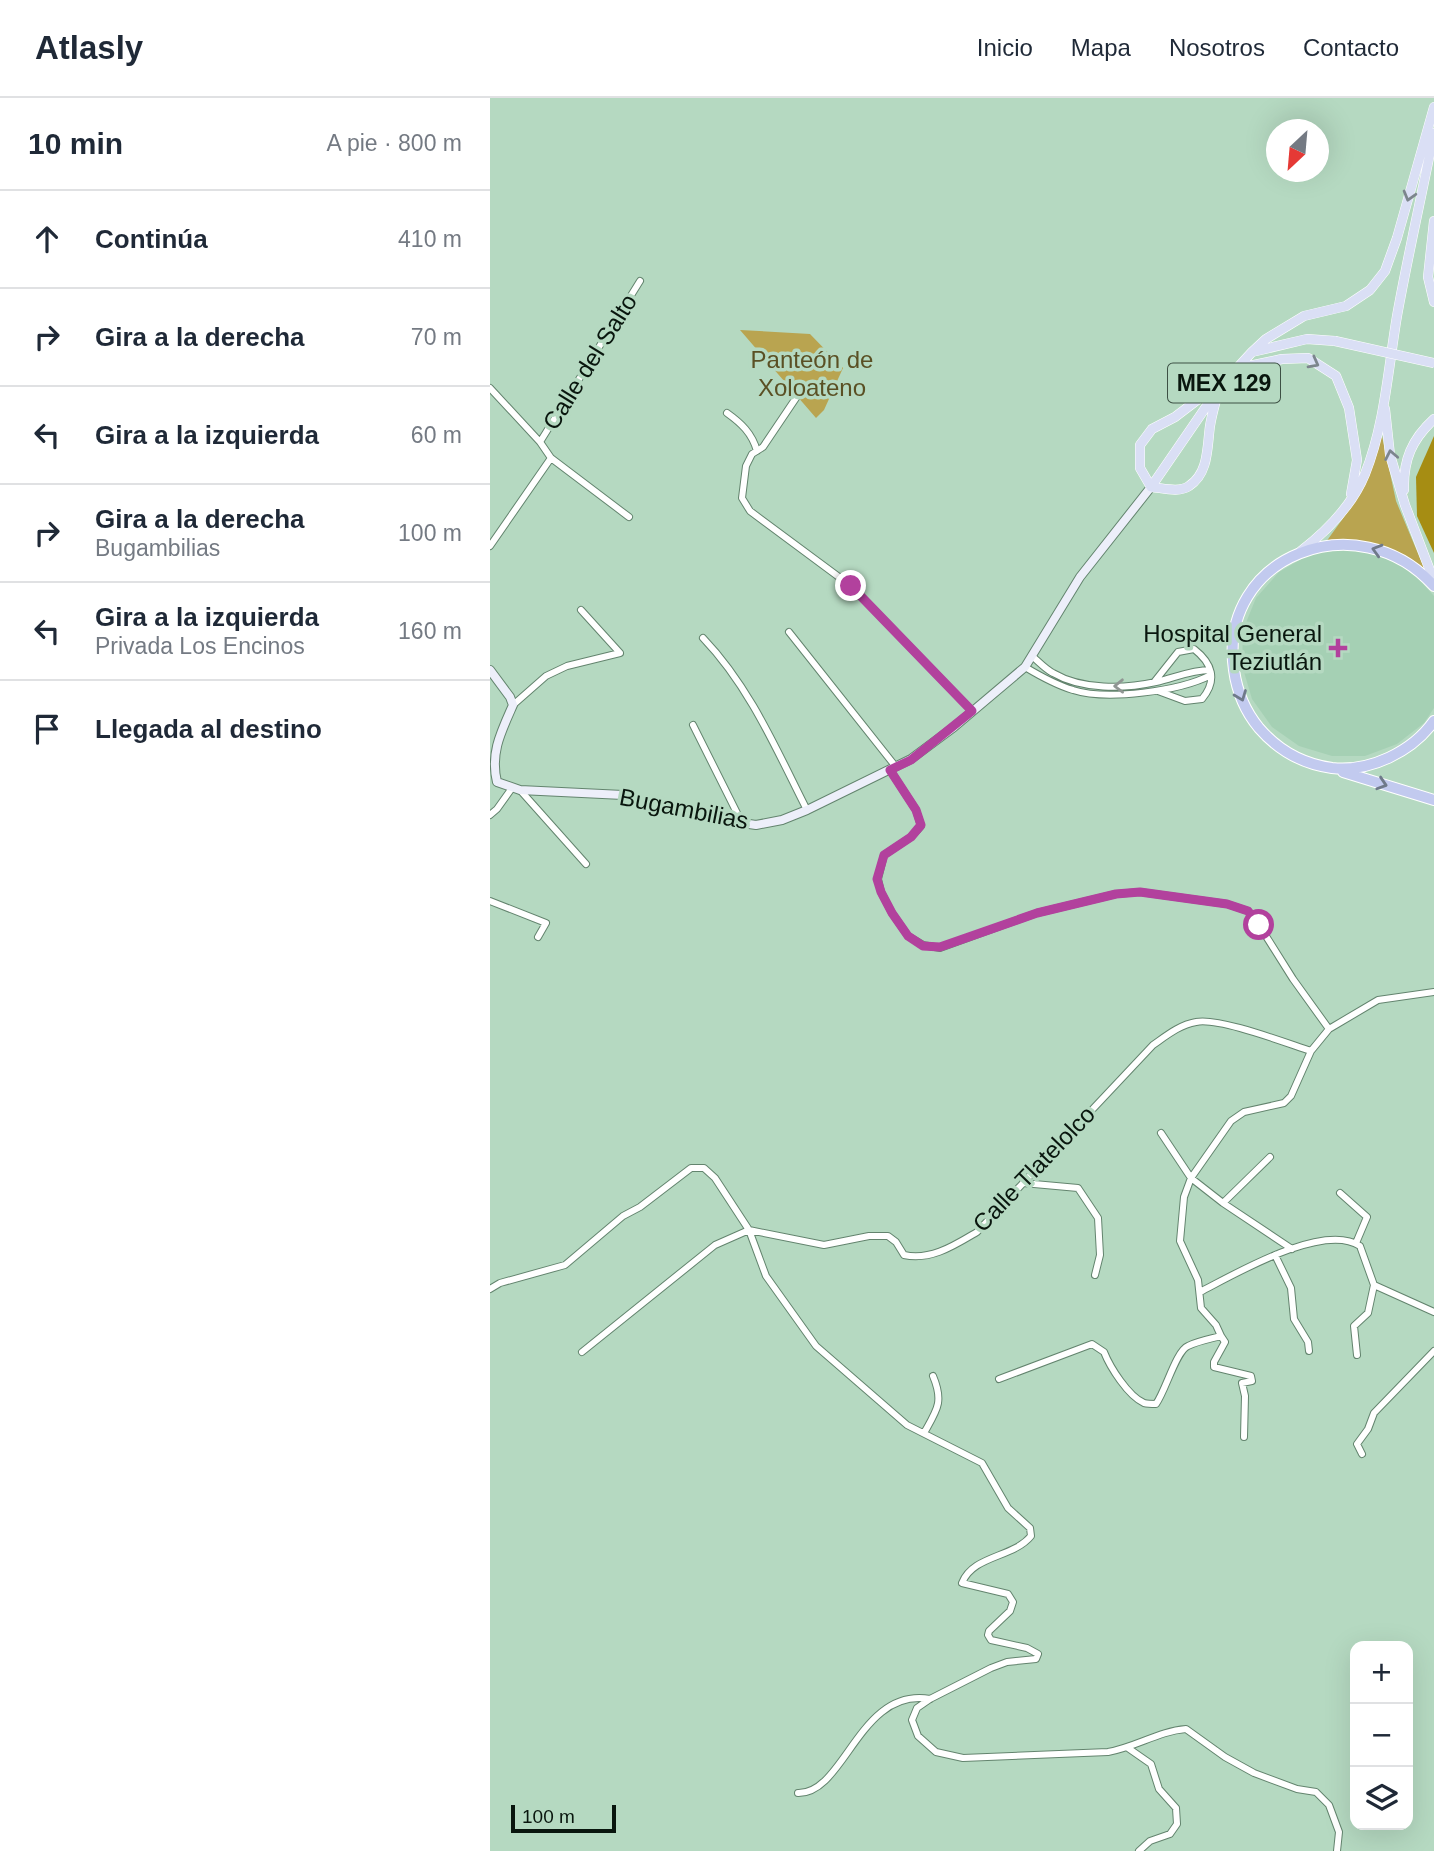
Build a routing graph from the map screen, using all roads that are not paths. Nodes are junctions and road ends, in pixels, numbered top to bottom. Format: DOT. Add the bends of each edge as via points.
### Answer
graph roads {
  1 [pos="1434,107"];
  2 [pos="1434,133"];
  3 [pos="1434,220"];
  4 [pos="640,281"];
  5 [pos="1434,302"];
  6 [pos="1252,352"];
  7 [pos="1434,363"];
  8 [pos="1228,379"];
  9 [pos="490,388"];
  10 [pos="1219,388"];
  11 [pos="798,395"];
  12 [pos="1384,404"];
  13 [pos="727,413"];
  14 [pos="1434,419"];
  15 [pos="540,442"];
  16 [pos="757,451"];
  17 [pos="551,458"];
  18 [pos="1151,486"];
  19 [pos="1349,503"];
  20 [pos="1405,505"];
  21 [pos="629,517"];
  22 [pos="490,546"];
  23 [pos="1300,553"];
  24 [pos="1434,583"];
  25 [pos="581,610"];
  26 [pos="789,632"];
  27 [pos="703,638"];
  28 [pos="1031,656"];
  29 [pos="1025,667"];
  30 [pos="490,670"];
  31 [pos="1210,672"];
  32 [pos="1154,682"];
  33 [pos="1156,690"];
  34 [pos="513,705"];
  35 [pos="972,711"];
  36 [pos="1434,721"];
  37 [pos="693,725"];
  38 [pos="893,768"];
  39 [pos="1331,768"];
  40 [pos="516,789"];
  41 [pos="1434,800"];
  42 [pos="807,810"];
  43 [pos="490,815"];
  44 [pos="743,823"];
  45 [pos="586,864"];
  46 [pos="490,901"];
  47 [pos="538,937"];
  48 [pos="1434,992"];
  49 [pos="1329,1029"];
  50 [pos="1311,1051"];
  51 [pos="1161,1133"];
  52 [pos="1270,1157"];
  53 [pos="1191,1178"];
  54 [pos="1023,1183"];
  55 [pos="1340,1193"];
  56 [pos="1223,1203"];
  57 [pos="749,1230"];
  58 [pos="1356,1243"];
  59 [pos="1292,1249"];
  60 [pos="1275,1255"];
  61 [pos="1095,1275"];
  62 [pos="1374,1285"];
  63 [pos="490,1289"];
  64 [pos="1200,1292"];
  65 [pos="1434,1311"];
  66 [pos="1221,1336"];
  67 [pos="1309,1351"];
  68 [pos="1434,1351"];
  69 [pos="582,1352"];
  70 [pos="1357,1355"];
  71 [pos="933,1376"];
  72 [pos="999,1379"];
  73 [pos="924,1433"];
  74 [pos="1244,1437"];
  75 [pos="1362,1454"];
  76 [pos="930,1699"];
  77 [pos="1128,1748"];
  78 [pos="798,1793"];
  79 [pos="1139,1851"];
  80 [pos="1336,1851"];
  1 -- 6 [label="main road, one-way" via="1385,271 1370,290 1346,306 1304,316"];
  2 -- 12 [label="main road"];
  3 -- 5 [label="main road" via="1428,277"];
  4 -- 15 [label="street, Calle del Salto"];
  6 -- 7 [label="main road, MEX 129, bridge" via="1307,338"];
  6 -- 8 [label="main road, MEX 129"];
  8 -- 10 [label="main road, MEX 129"];
  8 -- 19 [label="main road, one-way" via="1249,366 1308,358 1336,376 1349,408 1357,460"];
  9 -- 15 [label="street"];
  10 -- 18 [label="main road, MEX 129"];
  10 -- 18 [label="main road" via="1152,429 1140,445 1140,468"];
  10 -- 18 [label="main road" via="1200,474 1188,487"];
  11 -- 16 [label="street"];
  12 -- 19 [label="main road" via="1365,474"];
  20 -- 12 [label="main road, one-way" via="1390,455"];
  13 -- 16 [label="street" via="743,424"];
  14 -- 20 [label="main road" via="1412,444 1406,459"];
  15 -- 17 [label="street"];
  16 -- 35 [label="street" via="746,466 742,484 742,498 750,510 851,586"];
  17 -- 21 [label="street"];
  17 -- 22 [label="street"];
  18 -- 28 [label="main road, Bugambilias" via="1080,578"];
  19 -- 23 [label="main road"];
  20 -- 24 [label="main road"];
  24 -- 23 [label="highway, one-way" via="1399,558 1372,547 1343,543"];
  23 -- 39 [label="highway, one-way" via="1264,578 1247,599 1234,630 1231,655 1247,712 1267,737 1302,760"];
  25 -- 34 [label="street" via="620,653 546,676"];
  26 -- 38 [label="street"];
  27 -- 42 [label="street" via="749,696"];
  28 -- 29 [label="main road, Bugambilias"];
  32 -- 28 [label="street, one-way" via="1077,683 1052,673"];
  29 -- 33 [label="street" via="1075,691"];
  29 -- 35 [label="main road, Bugambilias"];
  30 -- 34 [label="main road"];
  31 -- 32 [label="street" via="1200,670"];
  31 -- 32 [label="street" via="1206,659 1194,649 1178,652"];
  31 -- 33 [label="street"];
  31 -- 33 [label="street" via="1209,690 1202,699 1185,701"];
  34 -- 40 [label="main road, Bugambilias" via="494,748 491,767 497,782"];
  35 -- 38 [label="main road, Bugambilias" via="911,760"];
  36 -- 39 [label="highway" via="1408,747 1365,766"];
  37 -- 44 [label="street"];
  38 -- 42 [label="main road, Bugambilias"];
  38 -- 49 [label="street" via="921,825 884,855 877,879 908,936 923,946 940,947 1037,913 1116,894 1140,892 1227,904 1248,911"];
  39 -- 41 [label="highway, one-way"];
  40 -- 43 [label="street"];
  40 -- 44 [label="main road, Bugambilias" via="623,795"];
  40 -- 45 [label="street"];
  42 -- 44 [label="main road, Bugambilias" via="769,823"];
  46 -- 47 [label="street" via="546,923"];
  48 -- 49 [label="street" via="1378,1000"];
  49 -- 50 [label="street"];
  50 -- 53 [label="street" via="1284,1104 1244,1112 1231,1121"];
  50 -- 54 [label="street, Calle Tlatelolco" via="1219,1024 1198,1021 1180,1027 1153,1045"];
  51 -- 53 [label="street"];
  52 -- 56 [label="street"];
  53 -- 56 [label="street"];
  53 -- 64 [label="street" via="1180,1241"];
  54 -- 57 [label="street, Calle Tlatelolco" via="977,1232 946,1250 916,1257 904,1255 888,1236 824,1245"];
  54 -- 61 [label="street" via="1078,1188 1098,1218 1100,1255"];
  55 -- 58 [label="street" via="1367,1217"];
  56 -- 59 [label="street"];
  57 -- 63 [label="street" via="715,1178 704,1168 691,1168 565,1265"];
  57 -- 69 [label="street" via="715,1245"];
  57 -- 73 [label="street" via="766,1276 816,1346 907,1425"];
  58 -- 59 [label="street" via="1337,1238"];
  58 -- 62 [label="street"];
  59 -- 60 [label="street"];
  60 -- 64 [label="street"];
  60 -- 67 [label="street" via="1291,1288 1294,1319"];
  62 -- 65 [label="street"];
  62 -- 70 [label="street" via="1368,1313 1354,1326"];
  64 -- 66 [label="street" via="1200,1308"];
  66 -- 72 [label="street" via="1185,1346 1156,1404 1144,1403 1128,1389 1104,1352 1091,1344"];
  66 -- 74 [label="street" via="1225,1342 1214,1367 1251,1376 1252,1381 1242,1383"];
  68 -- 75 [label="street" via="1374,1413 1357,1444"];
  71 -- 73 [label="street" via="939,1405"];
  73 -- 76 [label="street" via="982,1463 1008,1508 1030,1528 1031,1536 1024,1544 973,1567 962,1583 1008,1594 1013,1602 1010,1611 988,1635 991,1640 1038,1654 1036,1659 991,1668"];
  76 -- 77 [label="street" via="917,1708 912,1720 918,1736 936,1752 963,1758"];
  76 -- 78 [label="street" via="917,1697 883,1710 828,1777 806,1794"];
  77 -- 79 [label="street" via="1151,1765 1159,1789 1176,1808 1177,1824 1170,1833"];
  77 -- 80 [label="street" via="1186,1728 1254,1773 1316,1791 1329,1805 1339,1832"];
}
